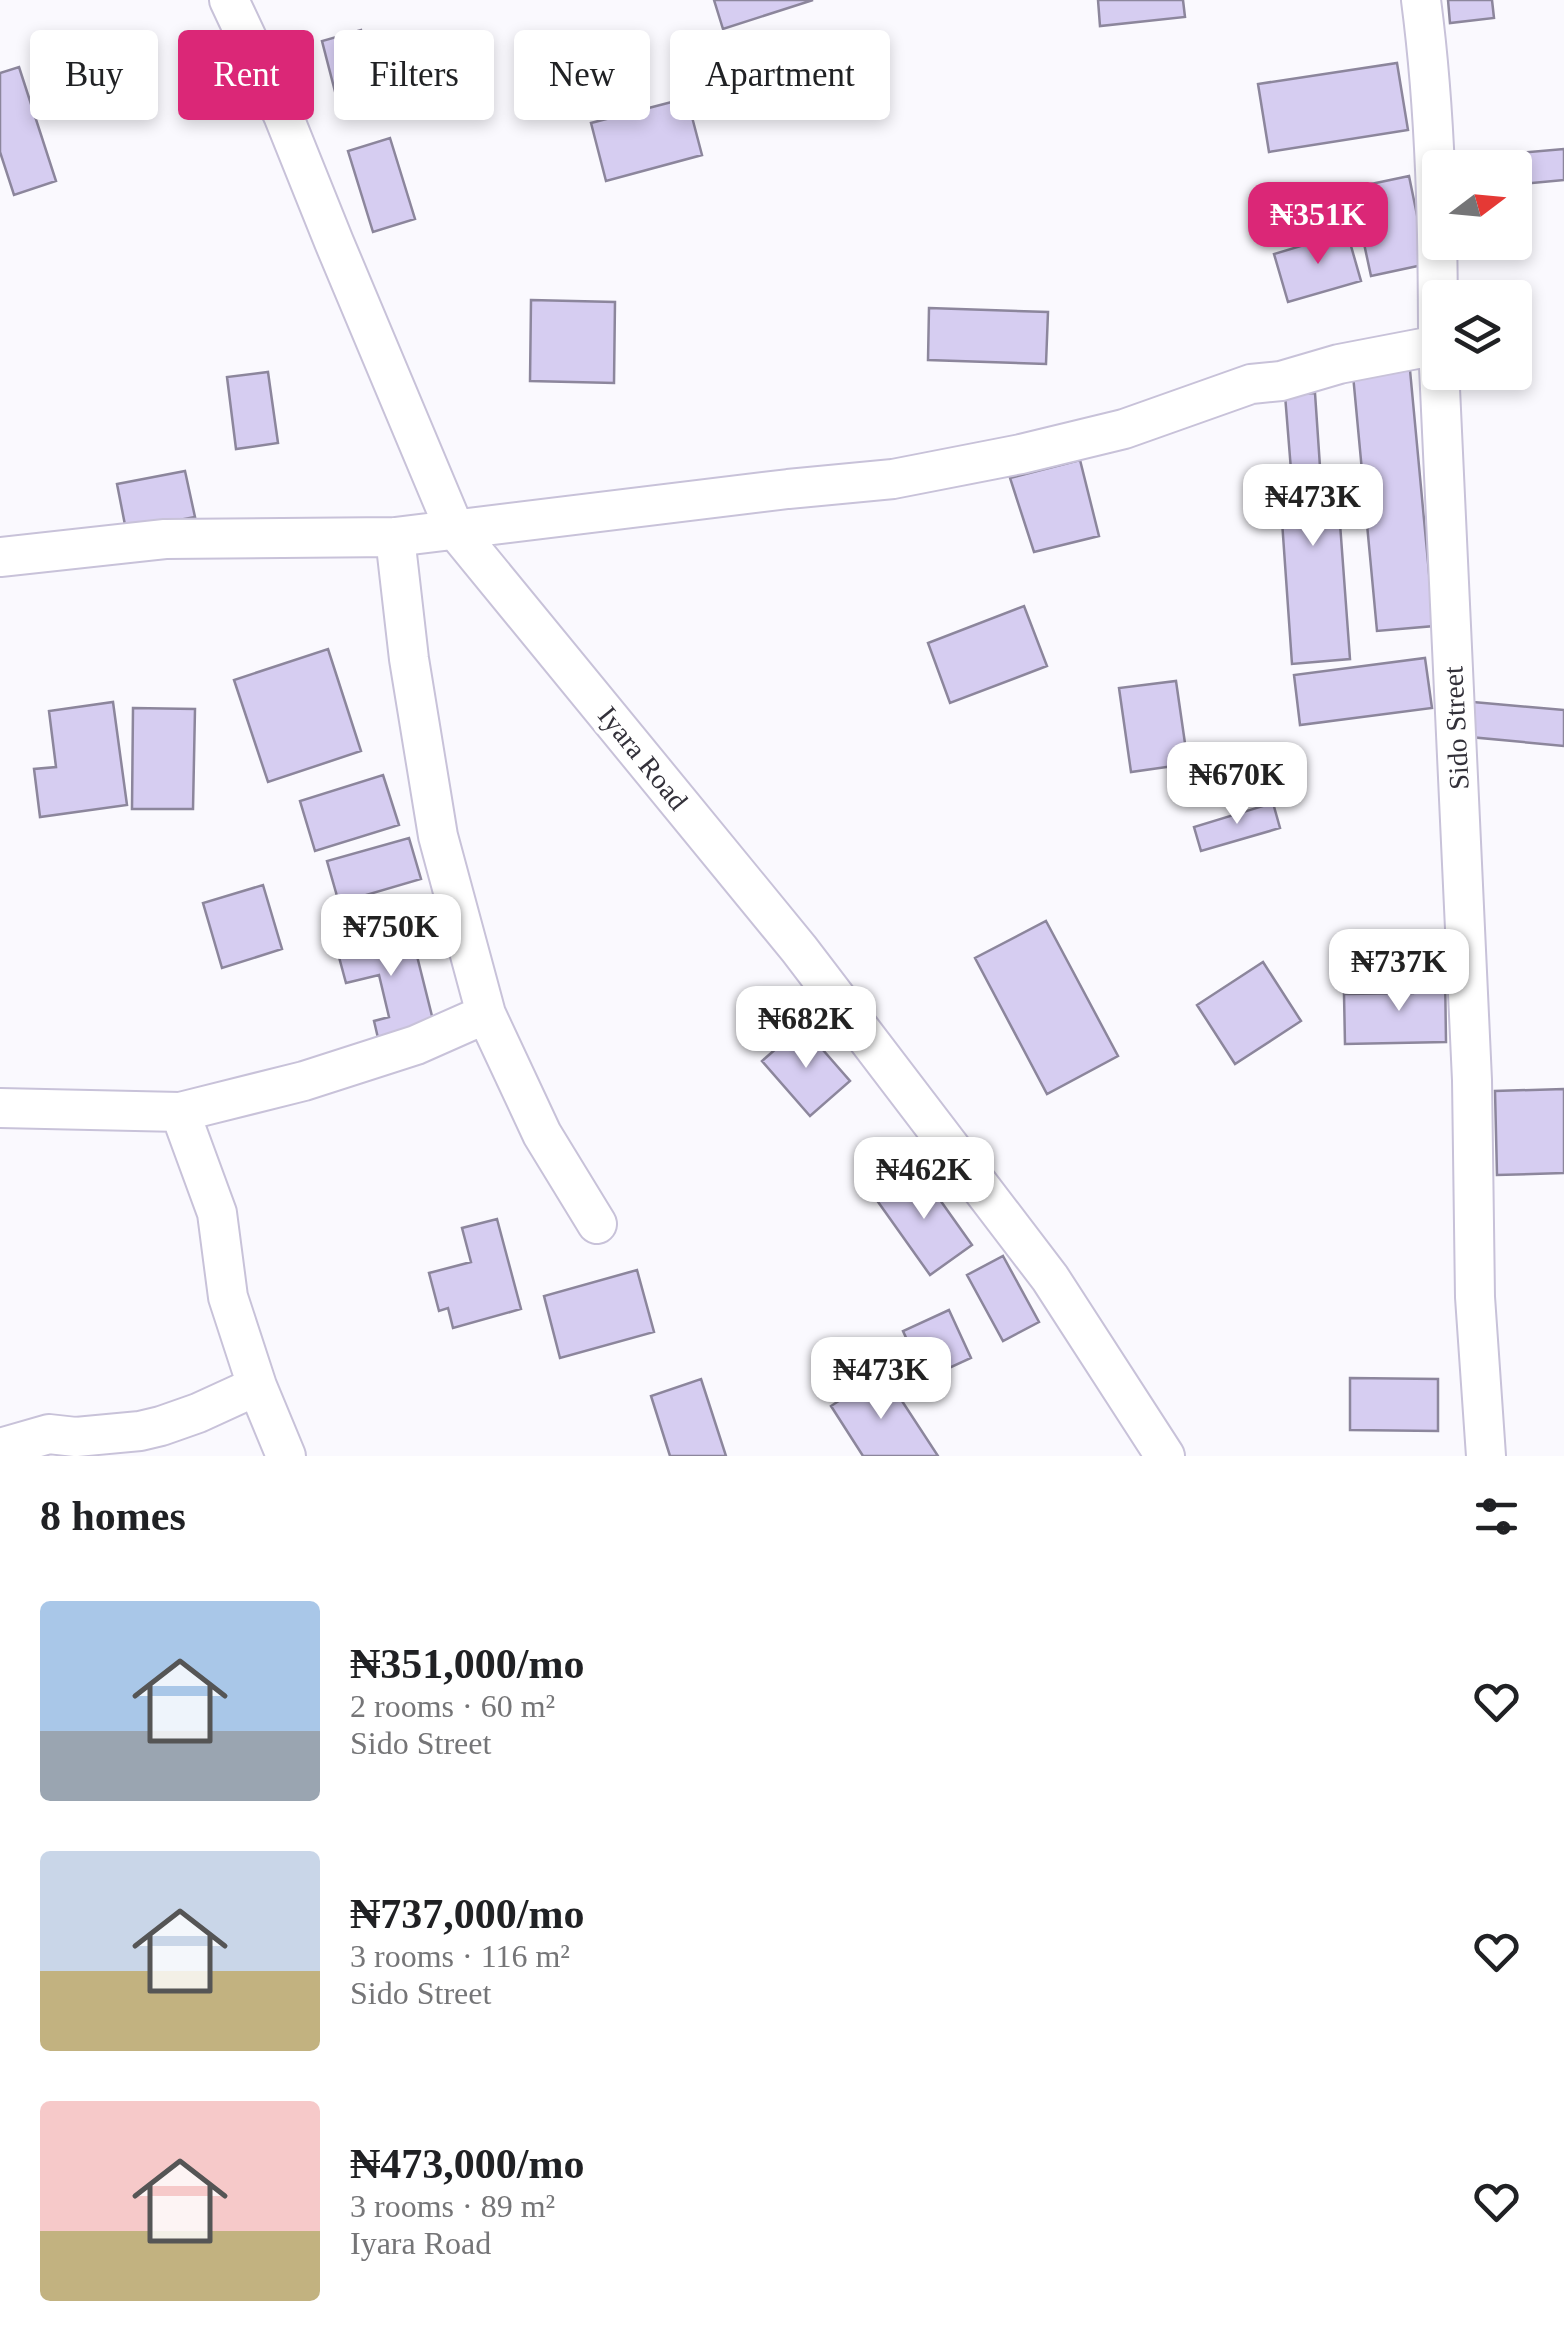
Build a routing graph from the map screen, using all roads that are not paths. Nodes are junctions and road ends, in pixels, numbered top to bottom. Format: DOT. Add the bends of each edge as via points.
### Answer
graph roads {
  1 [pos="229,0"];
  2 [pos="1421,0"];
  3 [pos="1438,280"];
  4 [pos="1422,347"];
  5 [pos="1440,390"];
  6 [pos="454,528"];
  7 [pos="395,538"];
  8 [pos="0,557"];
  9 [pos="486,1014"];
  10 [pos="0,1108"];
  11 [pos="180,1112"];
  12 [pos="597,1224"];
  13 [pos="256,1386"];
  14 [pos="0,1448"];
  15 [pos="286,1456"];
  16 [pos="1165,1456"];
  17 [pos="1486,1456"];
  1 -- 6 [label="street, Iyara Road"];
  2 -- 3 [label="street, Sido Street"];
  4 -- 6 [label="street" via="1251,384 1107,433 893,479"];
  5 -- 17 [label="street, Sido Street"];
  6 -- 7 [label="street"];
  6 -- 16 [label="street, Iyara Road" via="799,950 1050,1278"];
  7 -- 8 [label="street" via="165,539"];
  7 -- 9 [label="street" via="438,836"];
  9 -- 11 [label="street" via="323,1075"];
  9 -- 12 [label="street" via="542,1134"];
  10 -- 11 [label="street"];
  11 -- 13 [label="street" via="217,1213 228,1298"];
  13 -- 14 [label="street" via="162,1426 49,1434"];
  13 -- 15 [label="street"];
}
